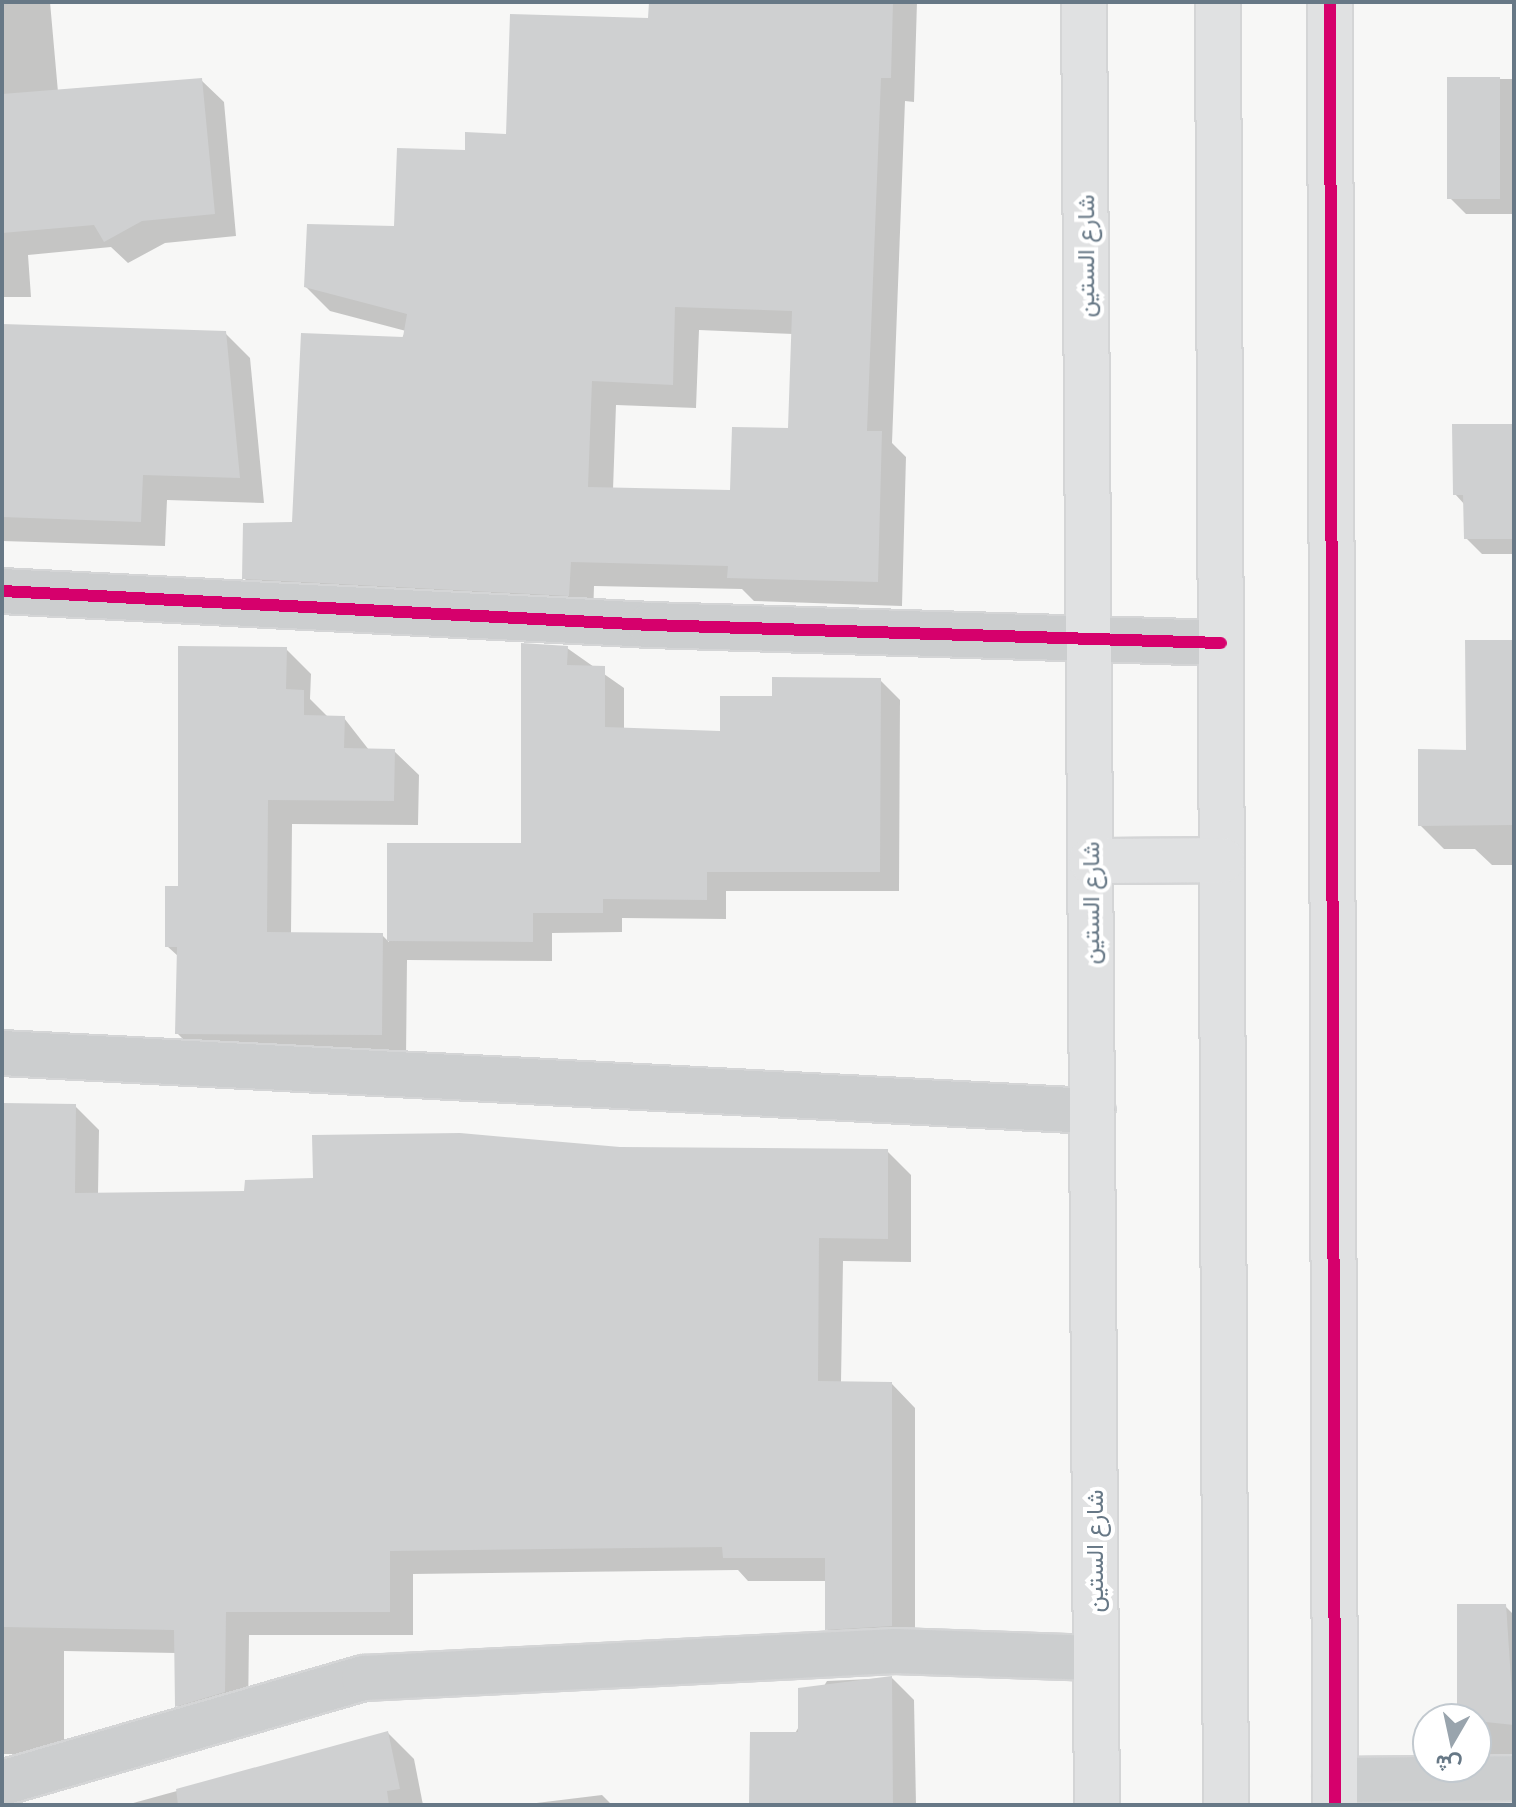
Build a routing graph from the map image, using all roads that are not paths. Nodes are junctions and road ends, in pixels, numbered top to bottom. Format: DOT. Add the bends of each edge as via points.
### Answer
graph roads {
  1 [pos="1084,2"];
  2 [pos="1218,2"];
  3 [pos="1330,2"];
  4 [pos="2,591"];
  5 [pos="1089,638"];
  6 [pos="1221,643"];
  7 [pos="1222,860"];
  8 [pos="1091,861"];
  9 [pos="2,1053"];
  10 [pos="1092,1111"];
  11 [pos="1096,1658"];
  12 [pos="1514,1778"];
  13 [pos="2,1783"];
  14 [pos="1335,1792"];
  15 [pos="1097,1805"];
  16 [pos="1226,1805"];
  1 -- 5 [label="main road, شارع الستين"];
  2 -- 6 [label="main road"];
  3 -- 14 [label="main road"];
  4 -- 5 [label="street" via="651,625"];
  5 -- 6 [label="street"];
  5 -- 8 [label="main road, شارع الستين"];
  6 -- 7 [label="main road"];
  7 -- 8 [label="main road"];
  7 -- 16 [label="main road"];
  8 -- 10 [label="main road, شارع الستين"];
  9 -- 10 [label="street"];
  10 -- 11 [label="main road, شارع الستين"];
  11 -- 13 [label="street" via="895,1651 364,1678"];
  11 -- 15 [label="main road, شارع الستين"];
  12 -- 14 [label="street"];
}
